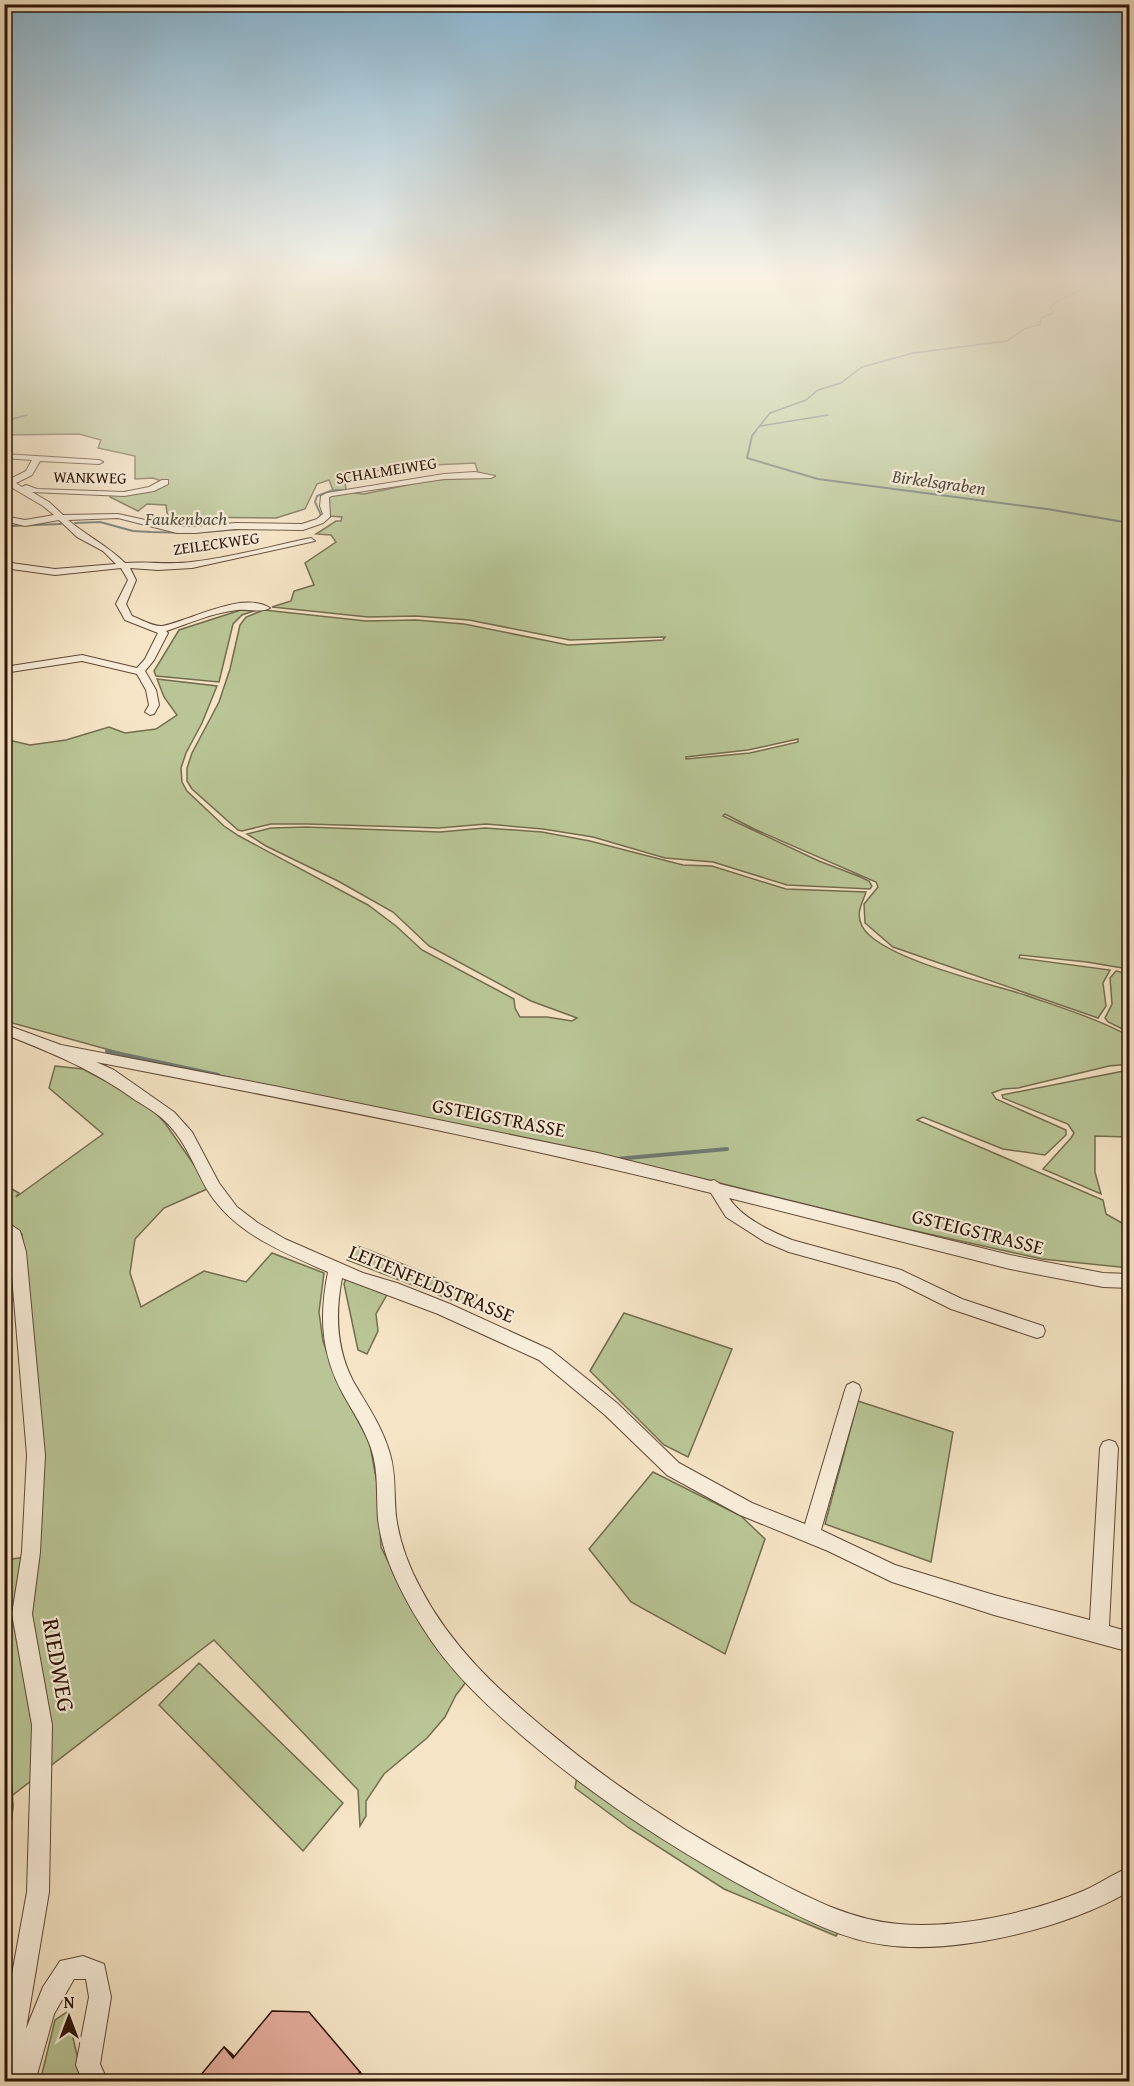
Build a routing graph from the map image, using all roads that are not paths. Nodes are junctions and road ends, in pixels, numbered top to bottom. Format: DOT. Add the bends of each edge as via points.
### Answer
graph roads {
  1 [pos="4,456"];
  2 [pos="37,458"];
  3 [pos="99,462"];
  4 [pos="491,476"];
  5 [pos="9,481"];
  6 [pos="165,482"];
  7 [pos="4,518"];
  8 [pos="62,518"];
  9 [pos="311,542"];
  10 [pos="4,565"];
  11 [pos="125,566"];
  12 [pos="265,608"];
  13 [pos="160,630"];
  14 [pos="4,670"];
  15 [pos="140,671"];
  16 [pos="150,712"];
  17 [pos="4,1029"];
  18 [pos="59,1050"];
  19 [pos="714,1186"];
  20 [pos="4,1226"];
  21 [pos="336,1269"];
  22 [pos="1130,1281"];
  23 [pos="1037,1331"];
  24 [pos="853,1390"];
  25 [pos="1109,1449"];
  26 [pos="811,1534"];
  27 [pos="1099,1632"];
  28 [pos="1130,1642"];
  29 [pos="1130,1878"];
  30 [pos="5,2082"];
  31 [pos="23,2082"];
  32 [pos="96,2082"];
  1 -- 2 [label="street"];
  2 -- 3 [label="street"];
  2 -- 5 [label="street" via="30,471"];
  4 -- 8 [label="street, SCHALMEIWEG" via="432,477 335,493 325,496 325,518 303,527 177,530 124,516"];
  5 -- 6 [label="street, WANKWEG" via="36,490 124,494"];
  5 -- 8 [label="street"];
  7 -- 8 [label="street" via="25,524"];
  8 -- 11 [label="street"];
  9 -- 11 [label="street, ZEILECKWEG" via="202,564"];
  10 -- 11 [label="street, ZEILECKWEG" via="55,572"];
  11 -- 13 [label="street" via="132,580 121,604 123,612 128,618"];
  12 -- 13 [label="street" via="218,610"];
  13 -- 15 [label="street" via="161,639"];
  14 -- 15 [label="street" via="82,658"];
  15 -- 16 [label="street" via="154,705"];
  17 -- 18 [label="street"];
  18 -- 19 [label="street, GSTEIGSTRASSE" via="274,1091"];
  18 -- 21 [label="street, LEITENFELDSTRASSE" via="109,1074 169,1116 187,1136 214,1187 232,1211 280,1244"];
  19 -- 22 [label="street, GSTEIGSTRASSE" via="1010,1262 1103,1280"];
  19 -- 23 [label="street" via="731,1213 770,1238 901,1277 957,1304"];
  20 -- 30 [label="street, RIEDWEG" via="15,1235 18,1252 36,1455 31,1552 22,1614 42,1725 38,1892"];
  21 -- 26 [label="street, LEITENFELDSTRASSE" via="444,1309 545,1355 572,1374 674,1469 746,1509"];
  21 -- 29 [label="street" via="329,1314 330,1340 339,1369 375,1433 387,1480 390,1530 414,1595 434,1627 492,1698 608,1791 716,1861 795,1903 845,1924 885,1934 938,1935 1012,1923 1056,1912"];
  24 -- 26 [label="street"];
  25 -- 27 [label="street"];
  26 -- 27 [label="street, LEITENFELDSTRASSE" via="892,1572 994,1605"];
  27 -- 28 [label="street, LEITENFELDSTRASSE"];
  31 -- 32 [label="street" via="52,1990 68,1969 83,1967 96,1972 100,1997 88,2065"];
}
